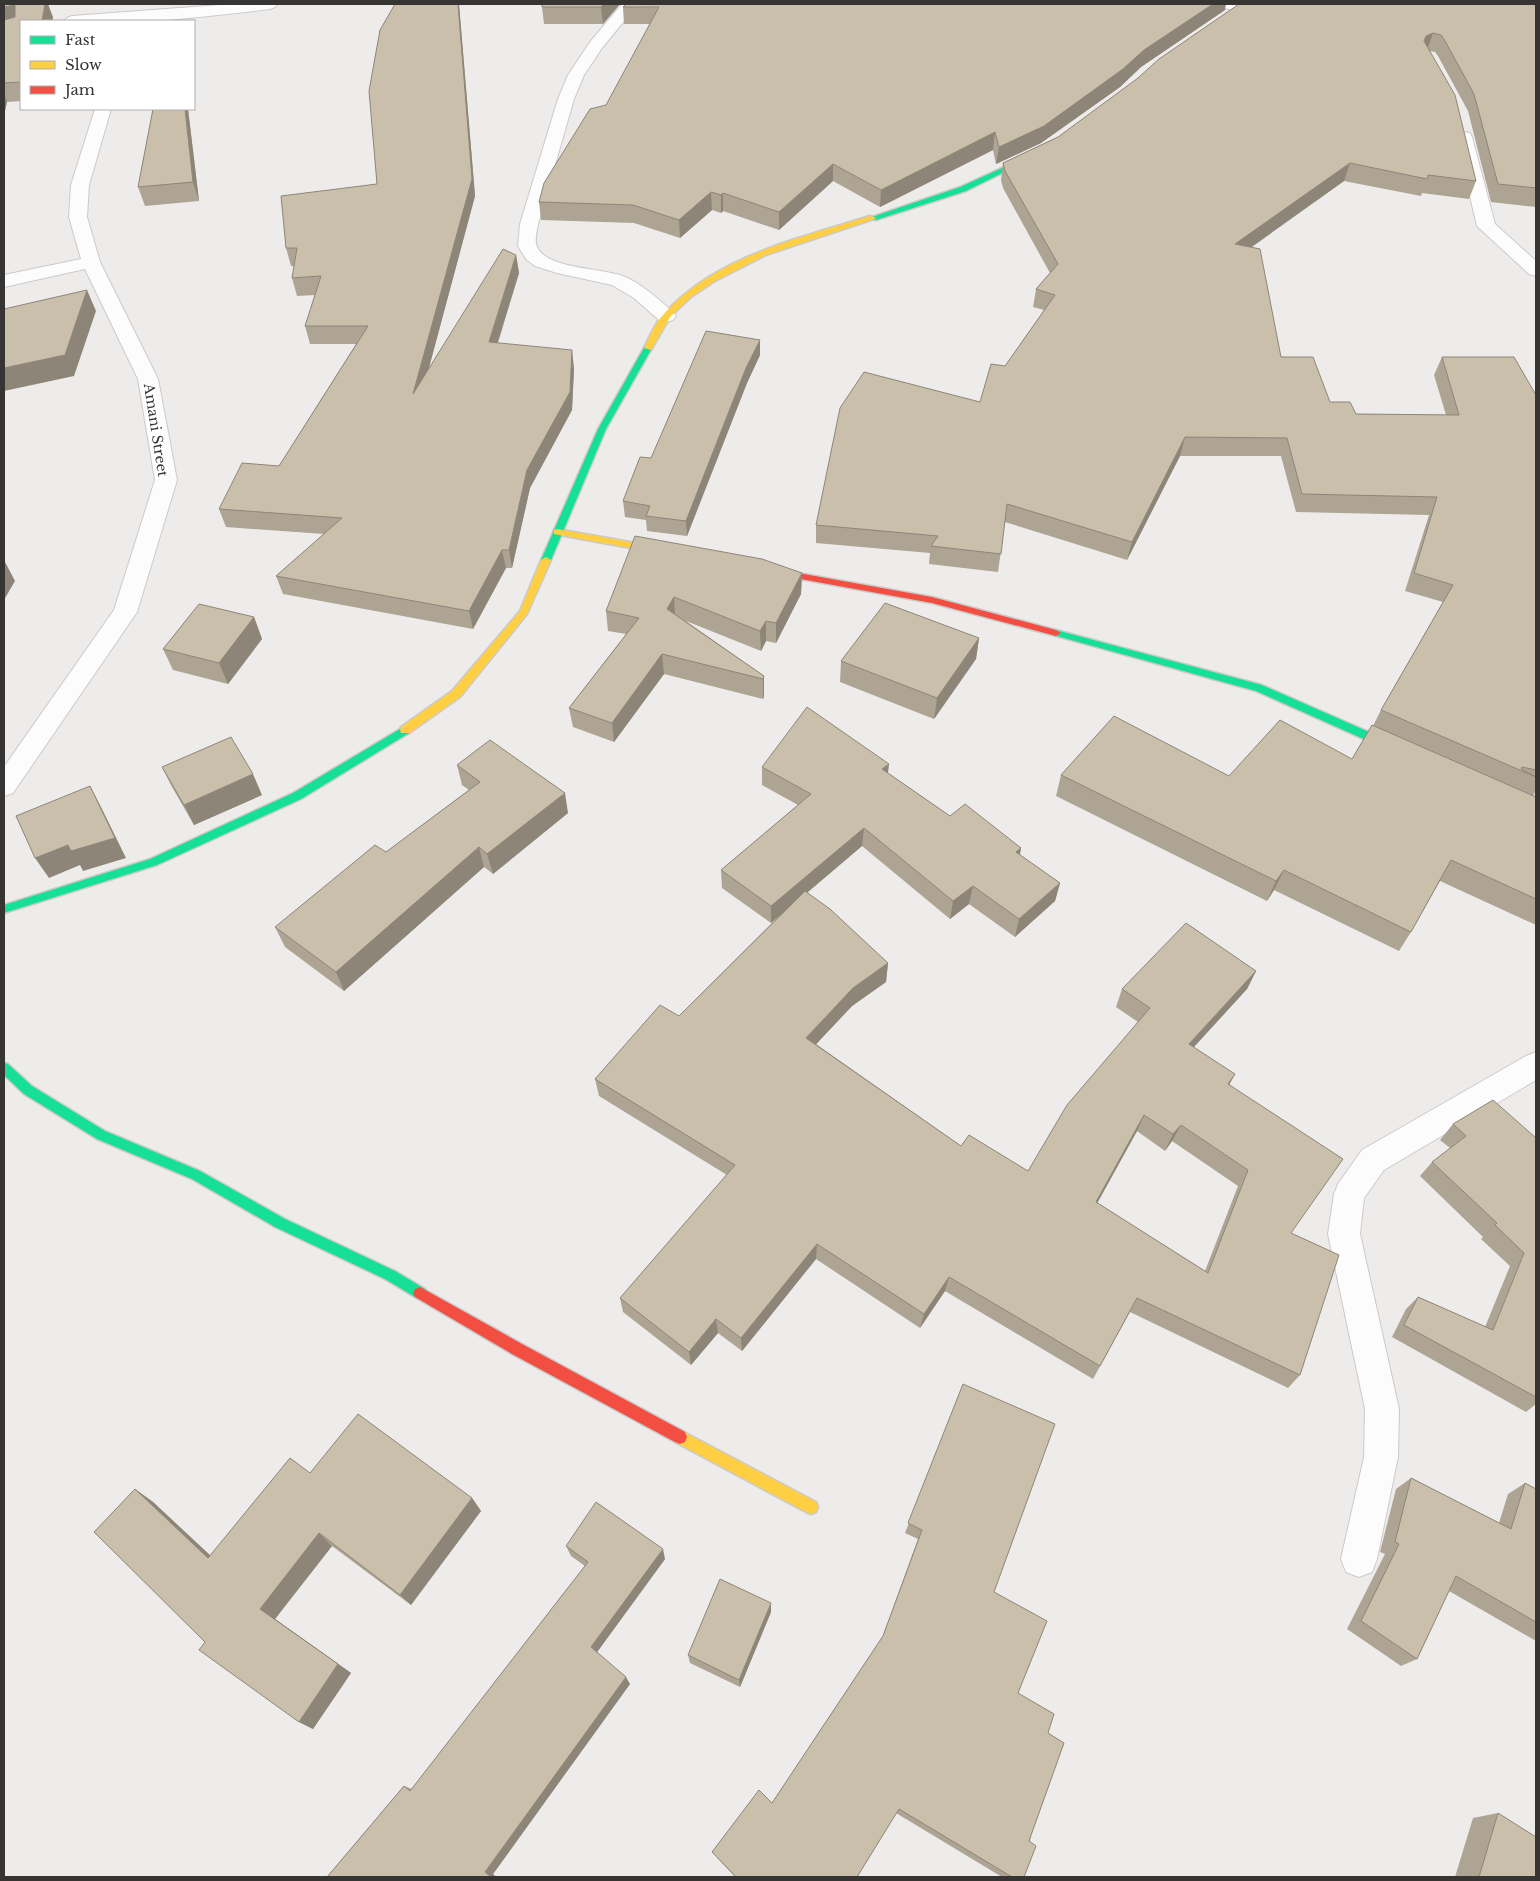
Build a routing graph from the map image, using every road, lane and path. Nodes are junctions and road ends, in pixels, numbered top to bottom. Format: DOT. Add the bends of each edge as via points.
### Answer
graph roads {
  1 [pos="100,4"];
  2 [pos="270,4"];
  3 [pos="630,4"];
  4 [pos="1246,5"];
  5 [pos="1228,10"];
  6 [pos="109,19"];
  7 [pos="90,20"];
  8 [pos="103,110"];
  9 [pos="1460,121"];
  10 [pos="1048,149"];
  11 [pos="91,262"];
  12 [pos="1536,270"];
  13 [pos="4,281"];
  14 [pos="666,316"];
  15 [pos="557,532"];
  16 [pos="682,555"];
  17 [pos="749,567"];
  18 [pos="1411,756"];
  19 [pos="4,786"];
  20 [pos="4,909"];
  21 [pos="1536,1065"];
  22 [pos="4,1068"];
  23 [pos="811,1507"];
  24 [pos="1359,1559"];
  1 -- 6 [label="street"];
  2 -- 6 [label="street"];
  3 -- 14 [label="street" via="596,45 566,99 529,224 527,245 541,262 561,270 610,278 635,289"];
  4 -- 5 [label="street"];
  6 -- 7 [label="street"];
  8 -- 11 [label="street, Amani Street" via="80,185 78,217"];
  9 -- 12 [label="street" via="1486,226"];
  10 -- 14 [label="street" via="963,189 753,257 717,275"];
  11 -- 13 [label="street"];
  11 -- 19 [label="street, Amani Street" via="148,379 166,480 125,612"];
  14 -- 15 [label="street" via="602,429"];
  15 -- 16 [label="street"];
  15 -- 20 [label="street" via="524,612 456,694 384,744 297,796 153,862"];
  17 -- 18 [label="street" via="932,600 1258,688"];
  21 -- 24 [label="street" via="1373,1160 1349,1194 1344,1234 1382,1409 1381,1456"];
  22 -- 23 [label="street" via="28,1090 101,1134 196,1176 280,1223 390,1275 517,1349"];
}
